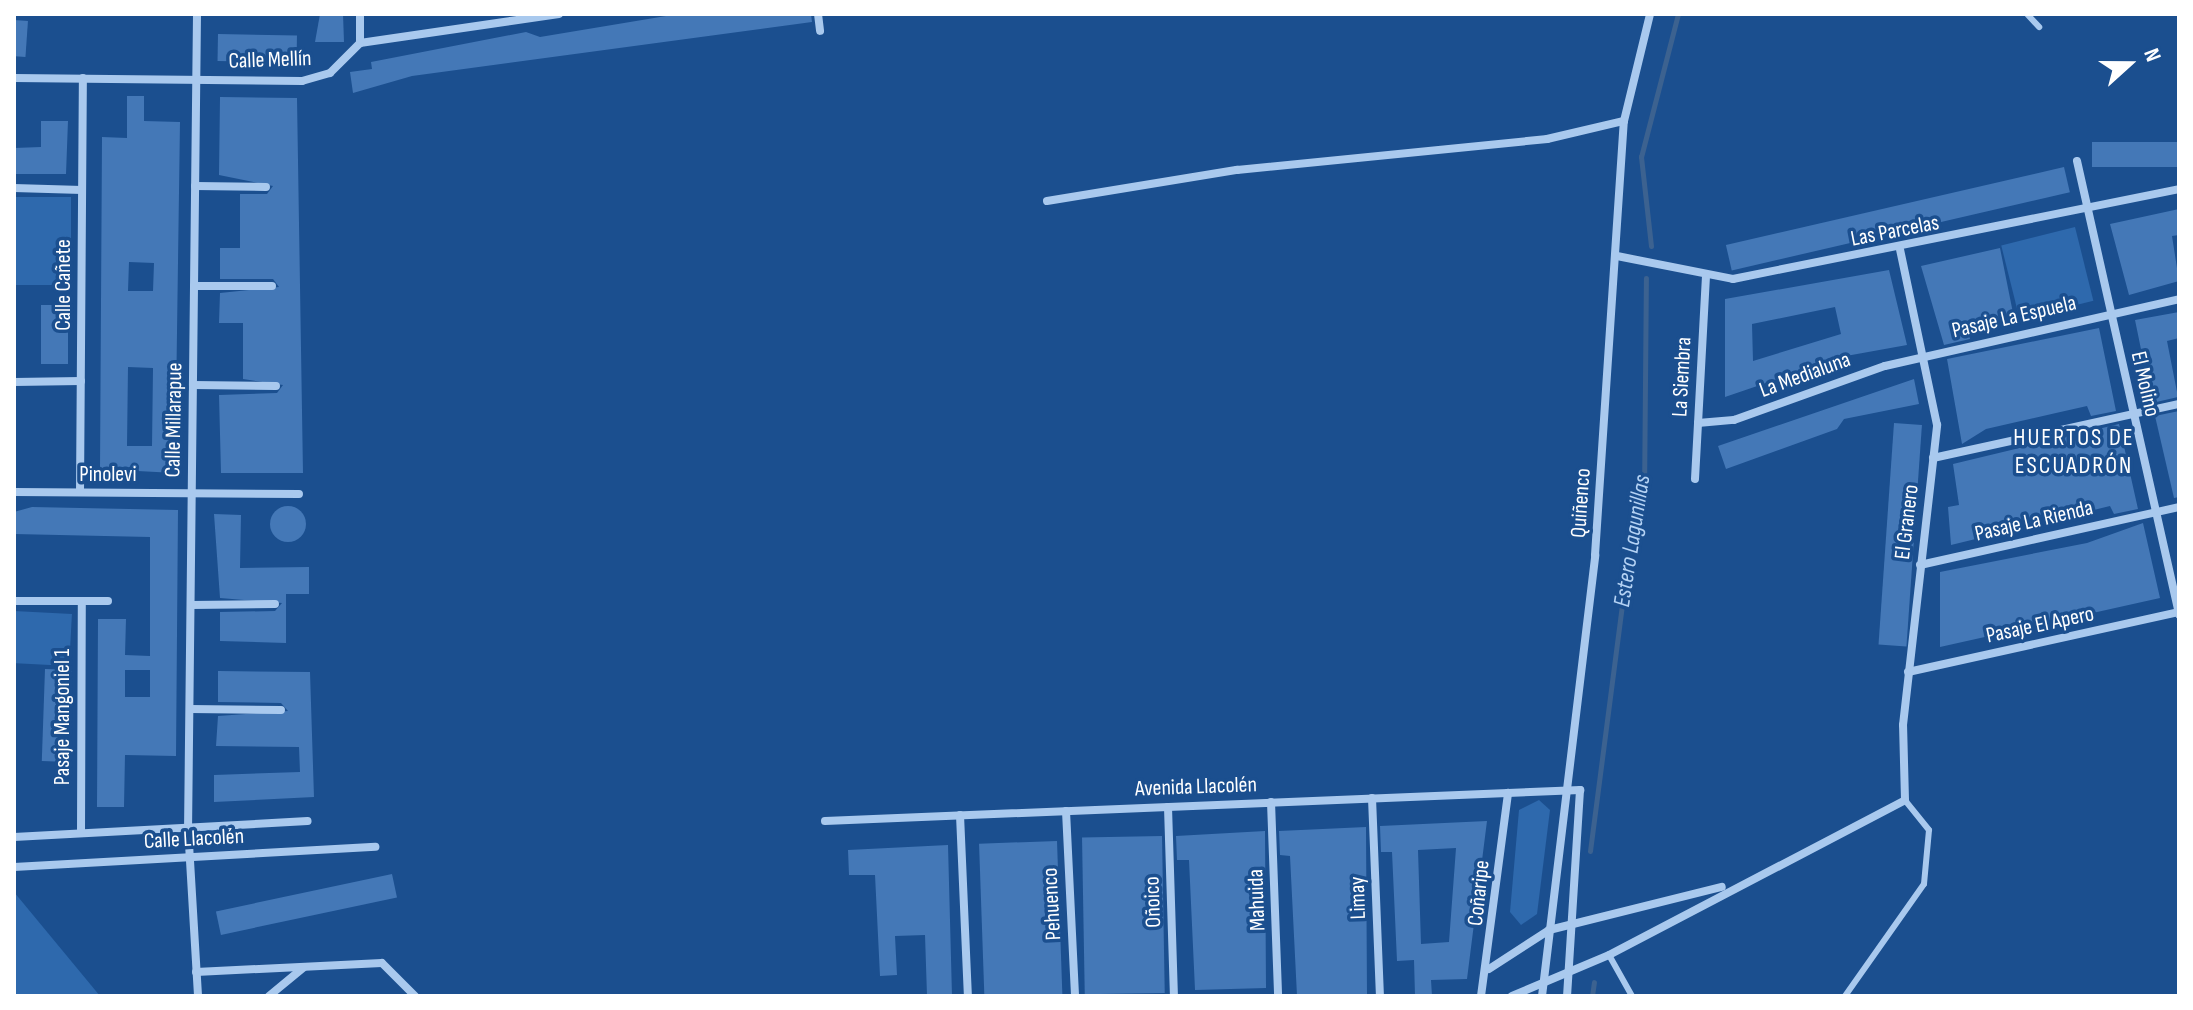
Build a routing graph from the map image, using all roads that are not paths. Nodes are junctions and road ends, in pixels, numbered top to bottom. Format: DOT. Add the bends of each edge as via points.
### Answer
graph roads {
  1 [pos="197,14"];
  2 [pos="360,14"];
  3 [pos="559,14"];
  4 [pos="818,14"];
  5 [pos="1650,14"];
  6 [pos="2027,14"];
  7 [pos="2039,27"];
  8 [pos="820,31"];
  9 [pos="360,43"];
  10 [pos="14,78"];
  11 [pos="83,78"];
  12 [pos="196,79"];
  13 [pos="1624,121"];
  14 [pos="2077,161"];
  15 [pos="195,186"];
  16 [pos="266,187"];
  17 [pos="14,188"];
  18 [pos="2179,189"];
  19 [pos="82,190"];
  20 [pos="1047,201"];
  21 [pos="2088,209"];
  22 [pos="1900,250"];
  23 [pos="1617,256"];
  24 [pos="1706,277"];
  25 [pos="194,286"];
  26 [pos="272,286"];
  27 [pos="2179,299"];
  28 [pos="2111,314"];
  29 [pos="1926,358"];
  30 [pos="81,381"];
  31 [pos="14,382"];
  32 [pos="193,385"];
  33 [pos="276,386"];
  34 [pos="2179,404"];
  35 [pos="2133,414"];
  36 [pos="1698,423"];
  37 [pos="1933,458"];
  38 [pos="1695,479"];
  39 [pos="14,492"];
  40 [pos="80,492"];
  41 [pos="192,493"];
  42 [pos="299,494"];
  43 [pos="2179,507"];
  44 [pos="2155,512"];
  45 [pos="1920,565"];
  46 [pos="14,601"];
  47 [pos="82,601"];
  48 [pos="108,601"];
  49 [pos="275,604"];
  50 [pos="191,605"];
  51 [pos="2179,613"];
  52 [pos="1908,672"];
  53 [pos="190,709"];
  54 [pos="281,710"];
  55 [pos="1569,790"];
  56 [pos="1508,793"];
  57 [pos="1372,798"];
  58 [pos="1905,800"];
  59 [pos="1271,802"];
  60 [pos="1168,807"];
  61 [pos="1066,811"];
  62 [pos="960,815"];
  63 [pos="308,821"];
  64 [pos="825,821"];
  65 [pos="188,827"];
  66 [pos="81,833"];
  67 [pos="14,837"];
  68 [pos="375,847"];
  69 [pos="190,857"];
  70 [pos="14,867"];
  71 [pos="1734,884"];
  72 [pos="1574,923"];
  73 [pos="1549,930"];
  74 [pos="1609,955"];
  75 [pos="304,966"];
  76 [pos="1489,969"];
  77 [pos="1569,971"];
  78 [pos="196,972"];
  79 [pos="1544,983"];
  80 [pos="198,996"];
  81 [pos="269,996"];
  82 [pos="415,996"];
  83 [pos="968,996"];
  84 [pos="1075,996"];
  85 [pos="1174,996"];
  86 [pos="1278,996"];
  87 [pos="1380,996"];
  88 [pos="1481,996"];
  89 [pos="1512,996"];
  90 [pos="1542,996"];
  91 [pos="1567,996"];
  92 [pos="1632,996"];
  93 [pos="1845,996"];
  1 -- 12 [label="street, Calle Millarapue"];
  2 -- 9 [label="street"];
  3 -- 9 [label="street"];
  4 -- 8 [label="street"];
  5 -- 13 [label="street, Quiñenco"];
  6 -- 7 [label="lane"];
  9 -- 12 [label="street, Calle Mellín" via="340,66 309,80"];
  10 -- 11 [label="street, Calle Mellín"];
  11 -- 12 [label="street, Calle Mellín"];
  11 -- 19 [label="street, Calle Cañete"];
  12 -- 15 [label="street, Calle Millarapue"];
  13 -- 20 [label="street" via="1547,139 1237,170"];
  13 -- 23 [label="street, Quiñenco"];
  14 -- 21 [label="street, El Molino"];
  15 -- 16 [label="street"];
  15 -- 25 [label="street, Calle Millarapue"];
  17 -- 19 [label="street"];
  18 -- 21 [label="street, Las Parcelas"];
  19 -- 30 [label="street, Calle Cañete"];
  21 -- 22 [label="street, Las Parcelas"];
  21 -- 28 [label="street, El Molino"];
  22 -- 24 [label="street, Las Parcelas" via="1746,277"];
  22 -- 29 [label="street, El Granero"];
  23 -- 24 [label="street, Las Parcelas"];
  23 -- 55 [label="street, Quiñenco"];
  24 -- 36 [label="street, La Siembra"];
  25 -- 26 [label="street"];
  25 -- 32 [label="street, Calle Millarapue"];
  27 -- 28 [label="street, Pasaje La Espuela"];
  28 -- 29 [label="street, Pasaje La Espuela"];
  28 -- 35 [label="street, El Molino"];
  29 -- 36 [label="street, La Medialuna" via="1870,370 1725,423"];
  29 -- 37 [label="street, El Granero" via="1937,414"];
  30 -- 31 [label="street"];
  30 -- 40 [label="street, Calle Cañete"];
  32 -- 33 [label="street"];
  32 -- 41 [label="street, Calle Millarapue"];
  34 -- 35 [label="street"];
  35 -- 37 [label="street"];
  35 -- 44 [label="street, El Molino"];
  36 -- 38 [label="street, La Siembra"];
  37 -- 45 [label="street, El Granero"];
  39 -- 40 [label="street, Pinolevi"];
  40 -- 41 [label="street, Pinolevi"];
  41 -- 42 [label="street, Pinolevi"];
  41 -- 50 [label="street, Calle Millarapue"];
  43 -- 44 [label="street, Pasaje La Rienda"];
  44 -- 45 [label="street, Pasaje La Rienda"];
  44 -- 51 [label="street, El Molino"];
  45 -- 52 [label="street, El Granero"];
  46 -- 47 [label="street"];
  47 -- 48 [label="street"];
  47 -- 66 [label="street, Pasaje Mangoniel 1"];
  49 -- 50 [label="street"];
  50 -- 53 [label="street, Calle Millarapue"];
  51 -- 52 [label="street, Pasaje El Apero"];
  52 -- 58 [label="street, El Granero"];
  53 -- 54 [label="street"];
  53 -- 65 [label="street, Calle Millarapue"];
  55 -- 56 [label="street, Avenida Llacolén"];
  55 -- 72 [label="street" via="1584,795"];
  55 -- 73 [label="street, Quiñenco"];
  56 -- 57 [label="street, Avenida Llacolén"];
  56 -- 76 [label="street, Coñaripe"];
  57 -- 59 [label="street, Avenida Llacolén"];
  57 -- 87 [label="street, Limay"];
  58 -- 71 [label="street"];
  58 -- 93 [label="lane" via="1929,830 1924,884"];
  59 -- 60 [label="street, Avenida Llacolén"];
  59 -- 86 [label="street, Mahuida"];
  60 -- 61 [label="street, Avenida Llacolén"];
  60 -- 85 [label="street, Oñoico"];
  61 -- 62 [label="street, Avenida Llacolén"];
  61 -- 84 [label="street, Pehuenco"];
  62 -- 64 [label="street, Avenida Llacolén"];
  62 -- 83 [label="street"];
  63 -- 65 [label="street, Calle Llacolén"];
  65 -- 66 [label="street, Calle Llacolén"];
  65 -- 69 [label="street, Calle Millarapue"];
  66 -- 67 [label="street, Calle Llacolén"];
  68 -- 69 [label="street, Calle Llacolén"];
  69 -- 70 [label="street, Calle Llacolén"];
  69 -- 78 [label="street, Calle Millarapue"];
  71 -- 72 [label="street"];
  71 -- 74 [label="street"];
  72 -- 73 [label="street"];
  72 -- 77 [label="street"];
  73 -- 76 [label="street"];
  73 -- 79 [label="street, Quiñenco"];
  74 -- 77 [label="street"];
  74 -- 92 [label="lane"];
  75 -- 78 [label="street"];
  75 -- 81 [label="street"];
  75 -- 82 [label="street" via="382,963"];
  76 -- 88 [label="street, Coñaripe"];
  77 -- 79 [label="street"];
  77 -- 91 [label="street"];
  78 -- 80 [label="street, Calle Millarapue"];
  79 -- 89 [label="street"];
  79 -- 90 [label="street, Quiñenco"];
}
